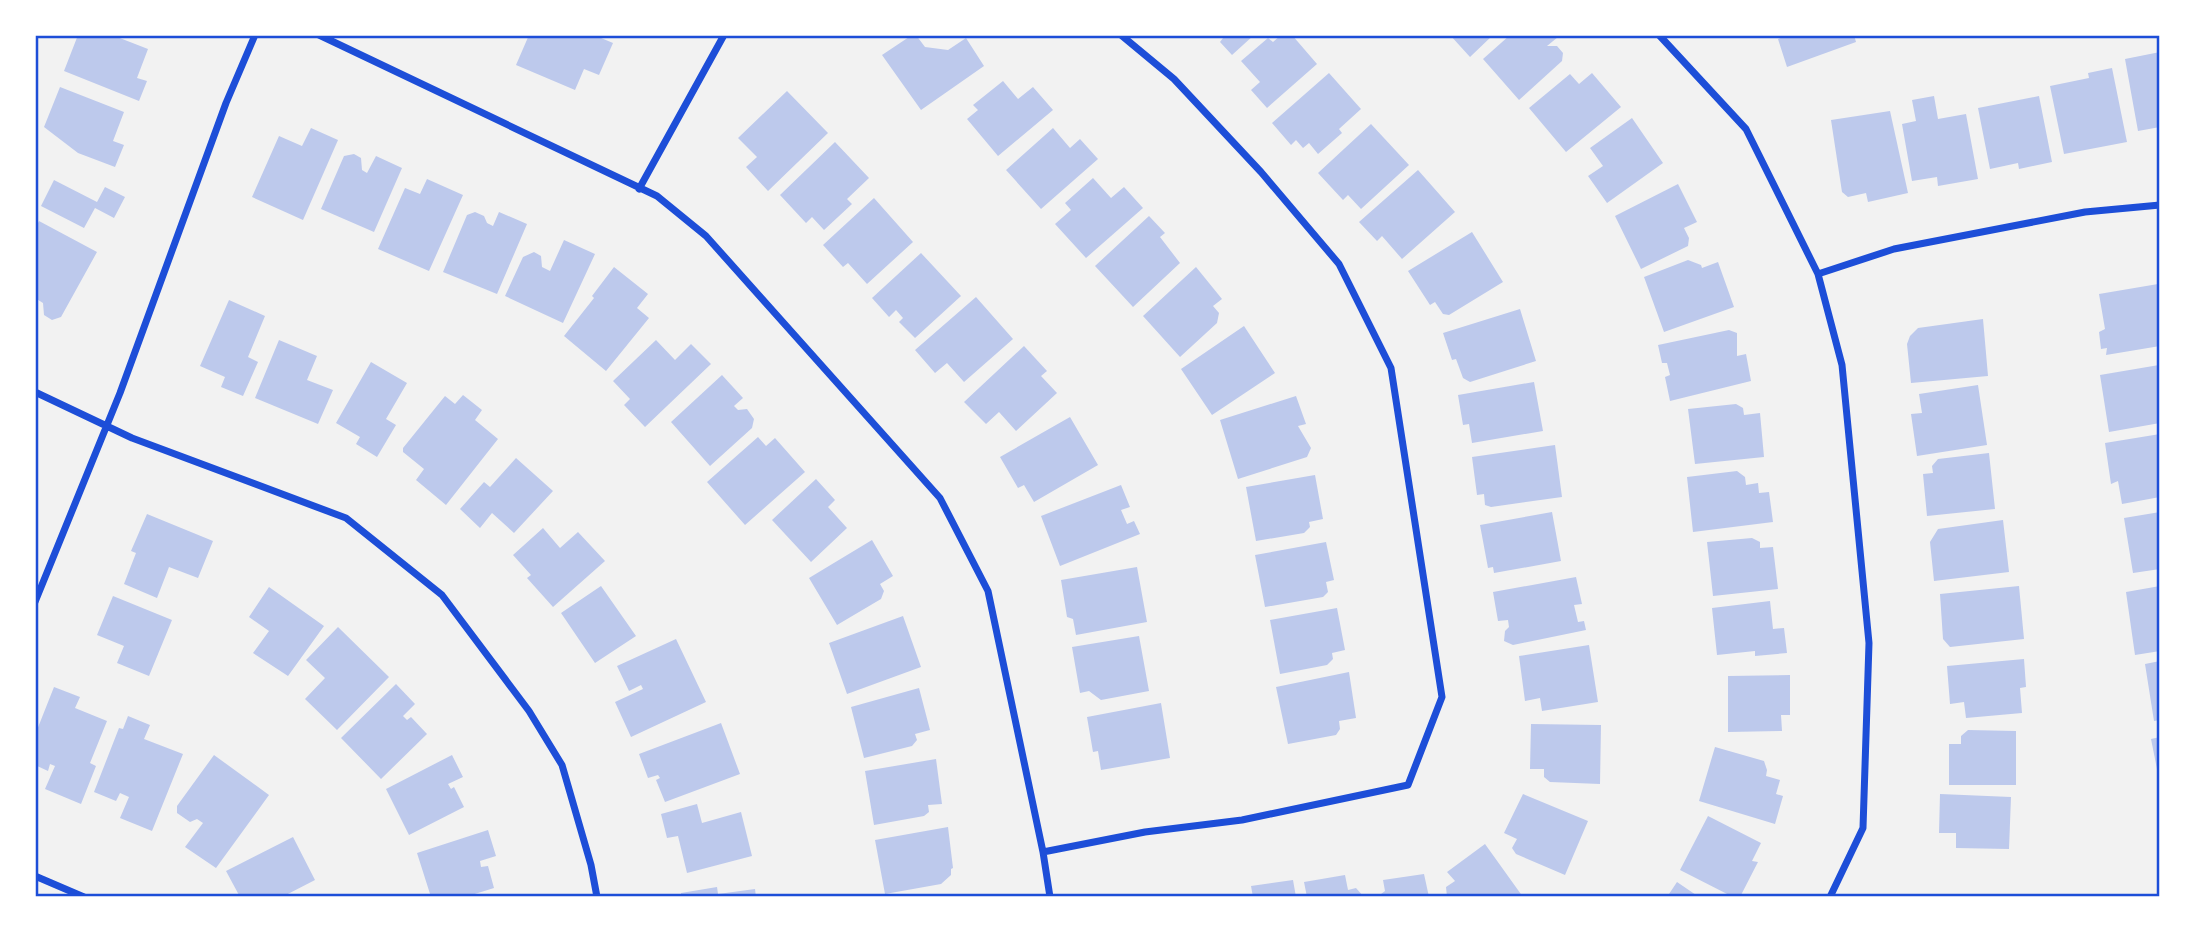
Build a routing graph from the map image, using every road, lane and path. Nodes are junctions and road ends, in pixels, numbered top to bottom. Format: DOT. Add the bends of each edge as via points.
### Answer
graph roads {
  1 [pos="255,35"];
  2 [pos="319,35"];
  3 [pos="724,35"];
  4 [pos="1121,35"];
  5 [pos="1658,35"];
  6 [pos="639,189"];
  7 [pos="2160,205"];
  8 [pos="1818,274"];
  9 [pos="35,392"];
  10 [pos="106,427"];
  11 [pos="35,602"];
  12 [pos="1043,852"];
  13 [pos="35,876"];
  14 [pos="83,897"];
  15 [pos="597,897"];
  16 [pos="1049,897"];
  17 [pos="1830,897"];
  1 -- 10 [label="street"];
  2 -- 6 [label="street"];
  3 -- 6 [label="street"];
  4 -- 12 [label="street" via="1174,79 1339,264 1391,368 1442,697 1408,785 1242,820 1145,832"];
  5 -- 8 [label="street" via="1746,129"];
  6 -- 12 [label="street" via="657,196 706,236 940,498 988,592"];
  7 -- 8 [label="street" via="2085,212 1894,249"];
  8 -- 17 [label="street" via="1842,365 1869,643 1863,828"];
  9 -- 10 [label="street"];
  10 -- 11 [label="street"];
  10 -- 15 [label="street" via="346,518 442,595 529,711 562,765"];
  12 -- 16 [label="street"];
  13 -- 14 [label="street"];
}
